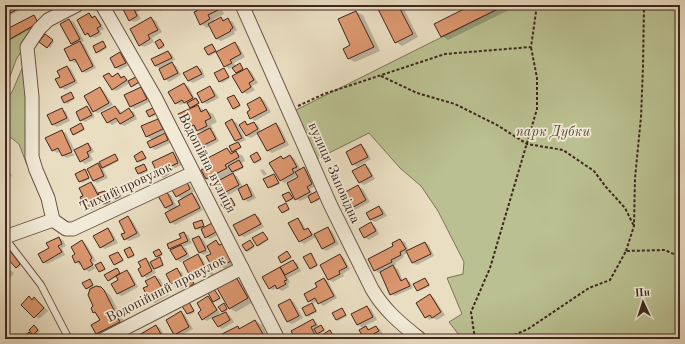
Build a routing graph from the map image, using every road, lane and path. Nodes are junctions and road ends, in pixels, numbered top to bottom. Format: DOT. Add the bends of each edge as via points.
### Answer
graph roads {
  1 [pos="77,5"];
  2 [pos="102,5"];
  3 [pos="242,5"];
  4 [pos="537,5"];
  5 [pos="644,5"];
  6 [pos="531,47"];
  7 [pos="381,76"];
  8 [pos="289,111"];
  9 [pos="527,144"];
  10 [pos="193,173"];
  11 [pos="53,220"];
  12 [pos="634,226"];
  13 [pos="5,237"];
  14 [pos="626,251"];
  15 [pos="680,257"];
  16 [pos="242,268"];
  17 [pos="119,336"];
  18 [pos="69,339"];
  19 [pos="104,339"];
  20 [pos="278,339"];
  21 [pos="420,339"];
  22 [pos="475,339"];
  23 [pos="505,339"];
  1 -- 11 [label="street" via="48,20 27,47 32,97 32,157 48,198"];
  2 -- 10 [label="street, Водопійна вулиця" via="155,97"];
  3 -- 8 [label="street, вулиця Заповідна"];
  4 -- 6 [label="path"];
  5 -- 12 [label="path" via="641,117 635,178"];
  6 -- 7 [label="path" via="445,54"];
  6 -- 9 [label="path" via="537,109"];
  7 -- 8 [label="path" via="324,94"];
  7 -- 9 [label="path" via="417,93 455,104 497,125"];
  8 -- 21 [label="street, вулиця Заповідна" via="330,204 375,295 389,314"];
  9 -- 12 [label="path" via="563,150 594,171 625,208"];
  9 -- 22 [label="path" via="490,268 471,312"];
  10 -- 11 [label="street, Тихий провулок" via="73,229 66,229"];
  10 -- 16 [label="street, Водопійна вулиця"];
  11 -- 13 [label="street"];
  12 -- 14 [label="path"];
  13 -- 18 [label="lane" via="41,285"];
  14 -- 15 [label="path" via="664,250"];
  14 -- 23 [label="path" via="610,280 589,288 528,329"];
  16 -- 17 [label="street, Водопійний провулок"];
  16 -- 20 [label="street, Водопійна вулиця"];
  17 -- 19 [label="street, Водопійний провулок"];
}
